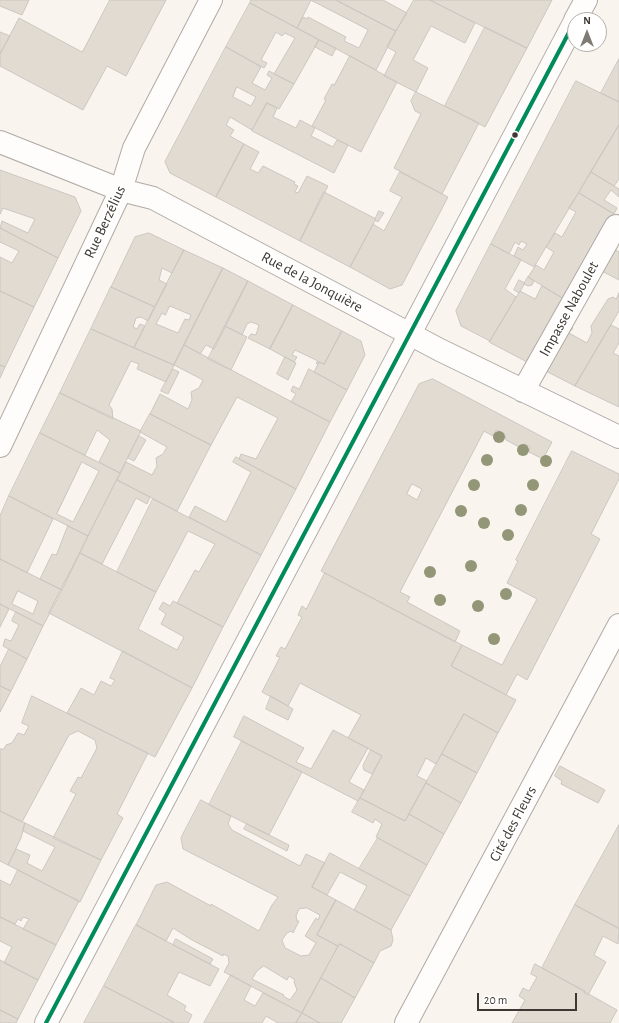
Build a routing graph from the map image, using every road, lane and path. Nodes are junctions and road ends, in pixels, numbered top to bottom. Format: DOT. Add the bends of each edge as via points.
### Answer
graph roads {
  1 [pos="211,0"];
  2 [pos="586,0"];
  3 [pos="579,12"];
  4 [pos="567,35"];
  5 [pos="0,142"];
  6 [pos="121,190"];
  7 [pos="616,226"];
  8 [pos="410,333"];
  9 [pos="523,391"];
  10 [pos="619,437"];
  11 [pos="0,446"];
  12 [pos="619,625"];
  13 [pos="46,1023"];
  14 [pos="406,1023"];
  1 -- 6 [label="street, Rue Berzélius" via="134,148"];
  2 -- 3 [label="street"];
  4 -- 8 [label="street"];
  5 -- 6 [label="street, Rue de la Jonquière"];
  6 -- 8 [label="street, Rue de la Jonquière" via="153,198"];
  6 -- 11 [label="street, Rue Berzélius"];
  7 -- 9 [label="street, Impasse Naboulet"];
  8 -- 9 [label="street, Rue de la Jonquière"];
  8 -- 13 [label="street"];
  9 -- 10 [label="street, Rue de la Jonquière"];
  12 -- 14 [label="street, Cité des Fleurs"];
}
